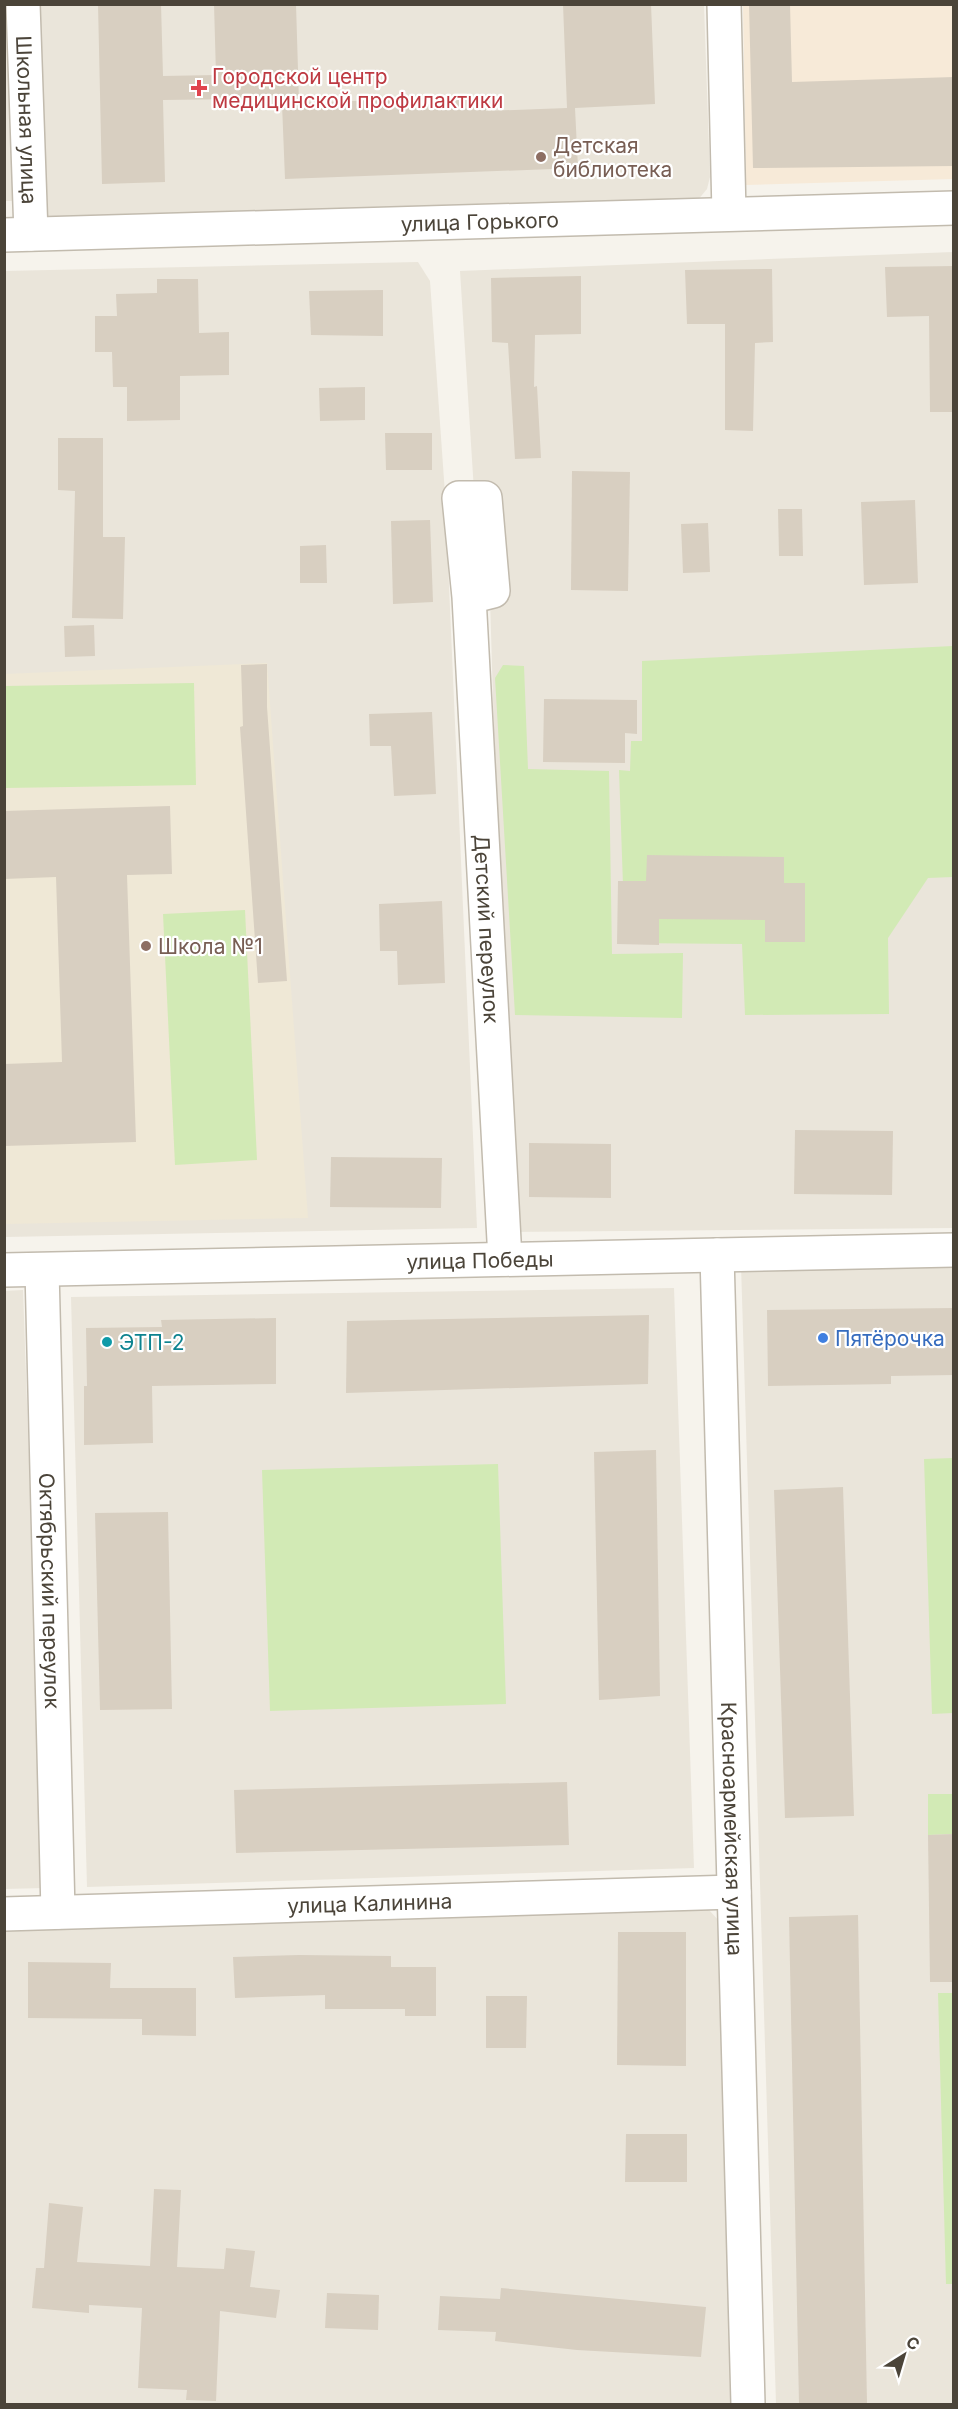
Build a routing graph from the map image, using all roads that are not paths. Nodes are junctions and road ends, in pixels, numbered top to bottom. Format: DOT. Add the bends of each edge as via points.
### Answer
graph roads {
  1 [pos="23,4"];
  2 [pos="724,4"];
  3 [pos="954,208"];
  4 [pos="729,213"];
  5 [pos="18,235"];
  6 [pos="469,597"];
  7 [pos="954,1250"];
  8 [pos="717,1255"];
  9 [pos="505,1259"];
  10 [pos="4,1270"];
  11 [pos="42,1270"];
  12 [pos="734,1892"];
  13 [pos="58,1912"];
  14 [pos="4,1914"];
  15 [pos="748,2404"];
  1 -- 5 [label="street, Школьная улица"];
  2 -- 4 [label="street"];
  3 -- 4 [label="street, улица Горького"];
  4 -- 5 [label="street, улица Горького"];
  6 -- 9 [label="street, Детский переулок"];
  7 -- 8 [label="street, улица Победы"];
  8 -- 9 [label="street, улица Победы"];
  8 -- 12 [label="street, Красноармейская улица"];
  9 -- 11 [label="street, улица Победы"];
  10 -- 11 [label="street, улица Победы"];
  11 -- 13 [label="street, Октябрьский переулок"];
  12 -- 13 [label="street, улица Калинина"];
  12 -- 15 [label="street, Красноармейская улица"];
  13 -- 14 [label="street, улица Калинина"];
}
